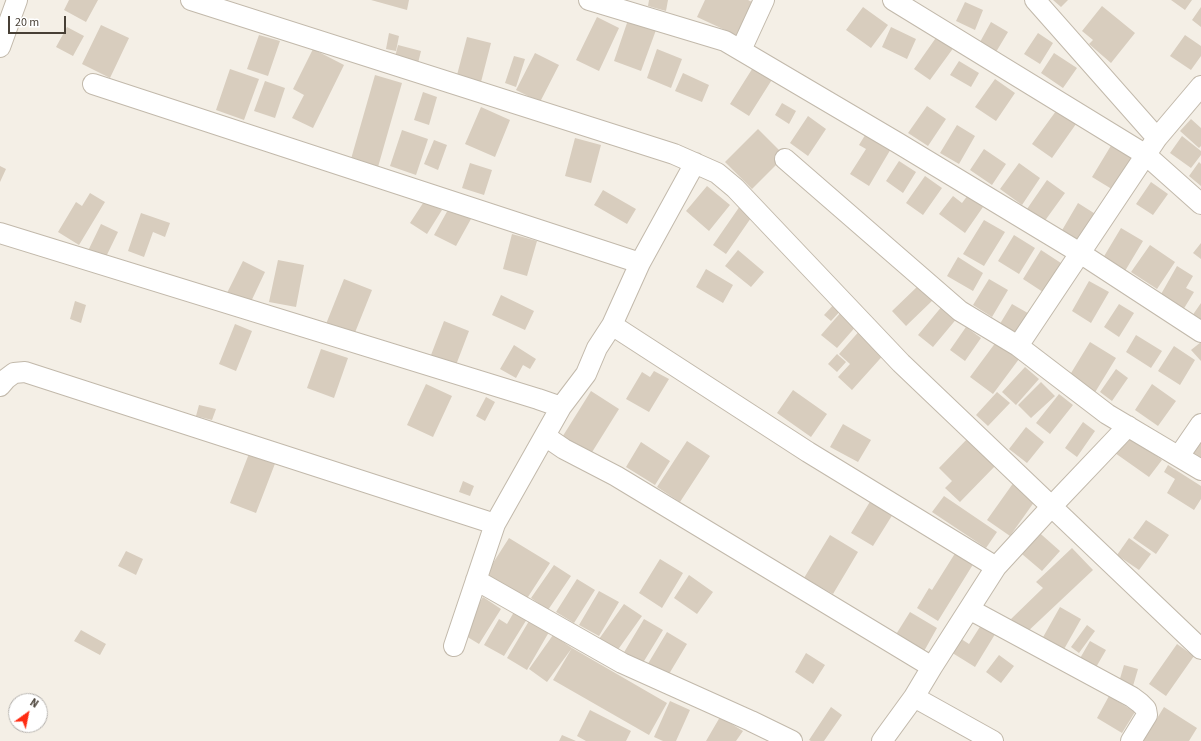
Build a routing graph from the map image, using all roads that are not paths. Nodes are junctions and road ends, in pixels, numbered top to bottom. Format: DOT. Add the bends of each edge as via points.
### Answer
graph roads {
  1 [pos="17,0"];
  2 [pos="191,0"];
  3 [pos="589,0"];
  4 [pos="764,0"];
  5 [pos="893,0"];
  6 [pos="1035,0"];
  7 [pos="0,47"];
  8 [pos="741,50"];
  9 [pos="93,84"];
  10 [pos="1201,86"];
  11 [pos="1151,146"];
  12 [pos="785,159"];
  13 [pos="695,163"];
  14 [pos="1201,204"];
  15 [pos="0,233"];
  16 [pos="1080,253"];
  17 [pos="640,263"];
  18 [pos="612,325"];
  19 [pos="1201,332"];
  20 [pos="1018,346"];
  21 [pos="0,386"];
  22 [pos="561,407"];
  23 [pos="1201,424"];
  24 [pos="1128,426"];
  25 [pos="545,436"];
  26 [pos="1179,456"];
  27 [pos="1201,470"];
  28 [pos="1052,506"];
  29 [pos="495,524"];
  30 [pos="996,567"];
  31 [pos="476,580"];
  32 [pos="969,609"];
  33 [pos="454,646"];
  34 [pos="1201,649"];
  35 [pos="932,667"];
  36 [pos="914,697"];
  37 [pos="792,741"];
  38 [pos="882,741"];
  39 [pos="993,741"];
  40 [pos="1132,741"];
  1 -- 7 [label="street"];
  2 -- 13 [label="street" via="674,154"];
  3 -- 8 [label="street" via="725,41"];
  4 -- 8 [label="street"];
  5 -- 11 [label="street"];
  6 -- 11 [label="street"];
  8 -- 16 [label="street"];
  9 -- 17 [label="street"];
  10 -- 11 [label="street"];
  11 -- 14 [label="street"];
  11 -- 16 [label="street"];
  12 -- 20 [label="street" via="960,311"];
  13 -- 17 [label="street"];
  13 -- 28 [label="street" via="718,173 735,188 901,363"];
  15 -- 22 [label="street"];
  16 -- 19 [label="street"];
  16 -- 20 [label="street"];
  17 -- 18 [label="street"];
  18 -- 22 [label="street" via="597,348 586,374"];
  18 -- 30 [label="street" via="808,452"];
  20 -- 24 [label="street" via="1107,414"];
  21 -- 29 [label="street" via="14,373 25,372"];
  22 -- 25 [label="street"];
  23 -- 26 [label="street"];
  24 -- 26 [label="street"];
  24 -- 28 [label="street"];
  25 -- 29 [label="street"];
  25 -- 35 [label="street" via="564,449 616,476"];
  26 -- 27 [label="street"];
  28 -- 30 [label="street"];
  28 -- 34 [label="street"];
  29 -- 31 [label="street"];
  30 -- 32 [label="street"];
  31 -- 33 [label="street"];
  31 -- 37 [label="street" via="622,663"];
  32 -- 35 [label="street"];
  32 -- 40 [label="street" via="1140,703 1146,709 1147,715"];
  35 -- 36 [label="street"];
  36 -- 38 [label="street"];
  36 -- 39 [label="street"];
}
